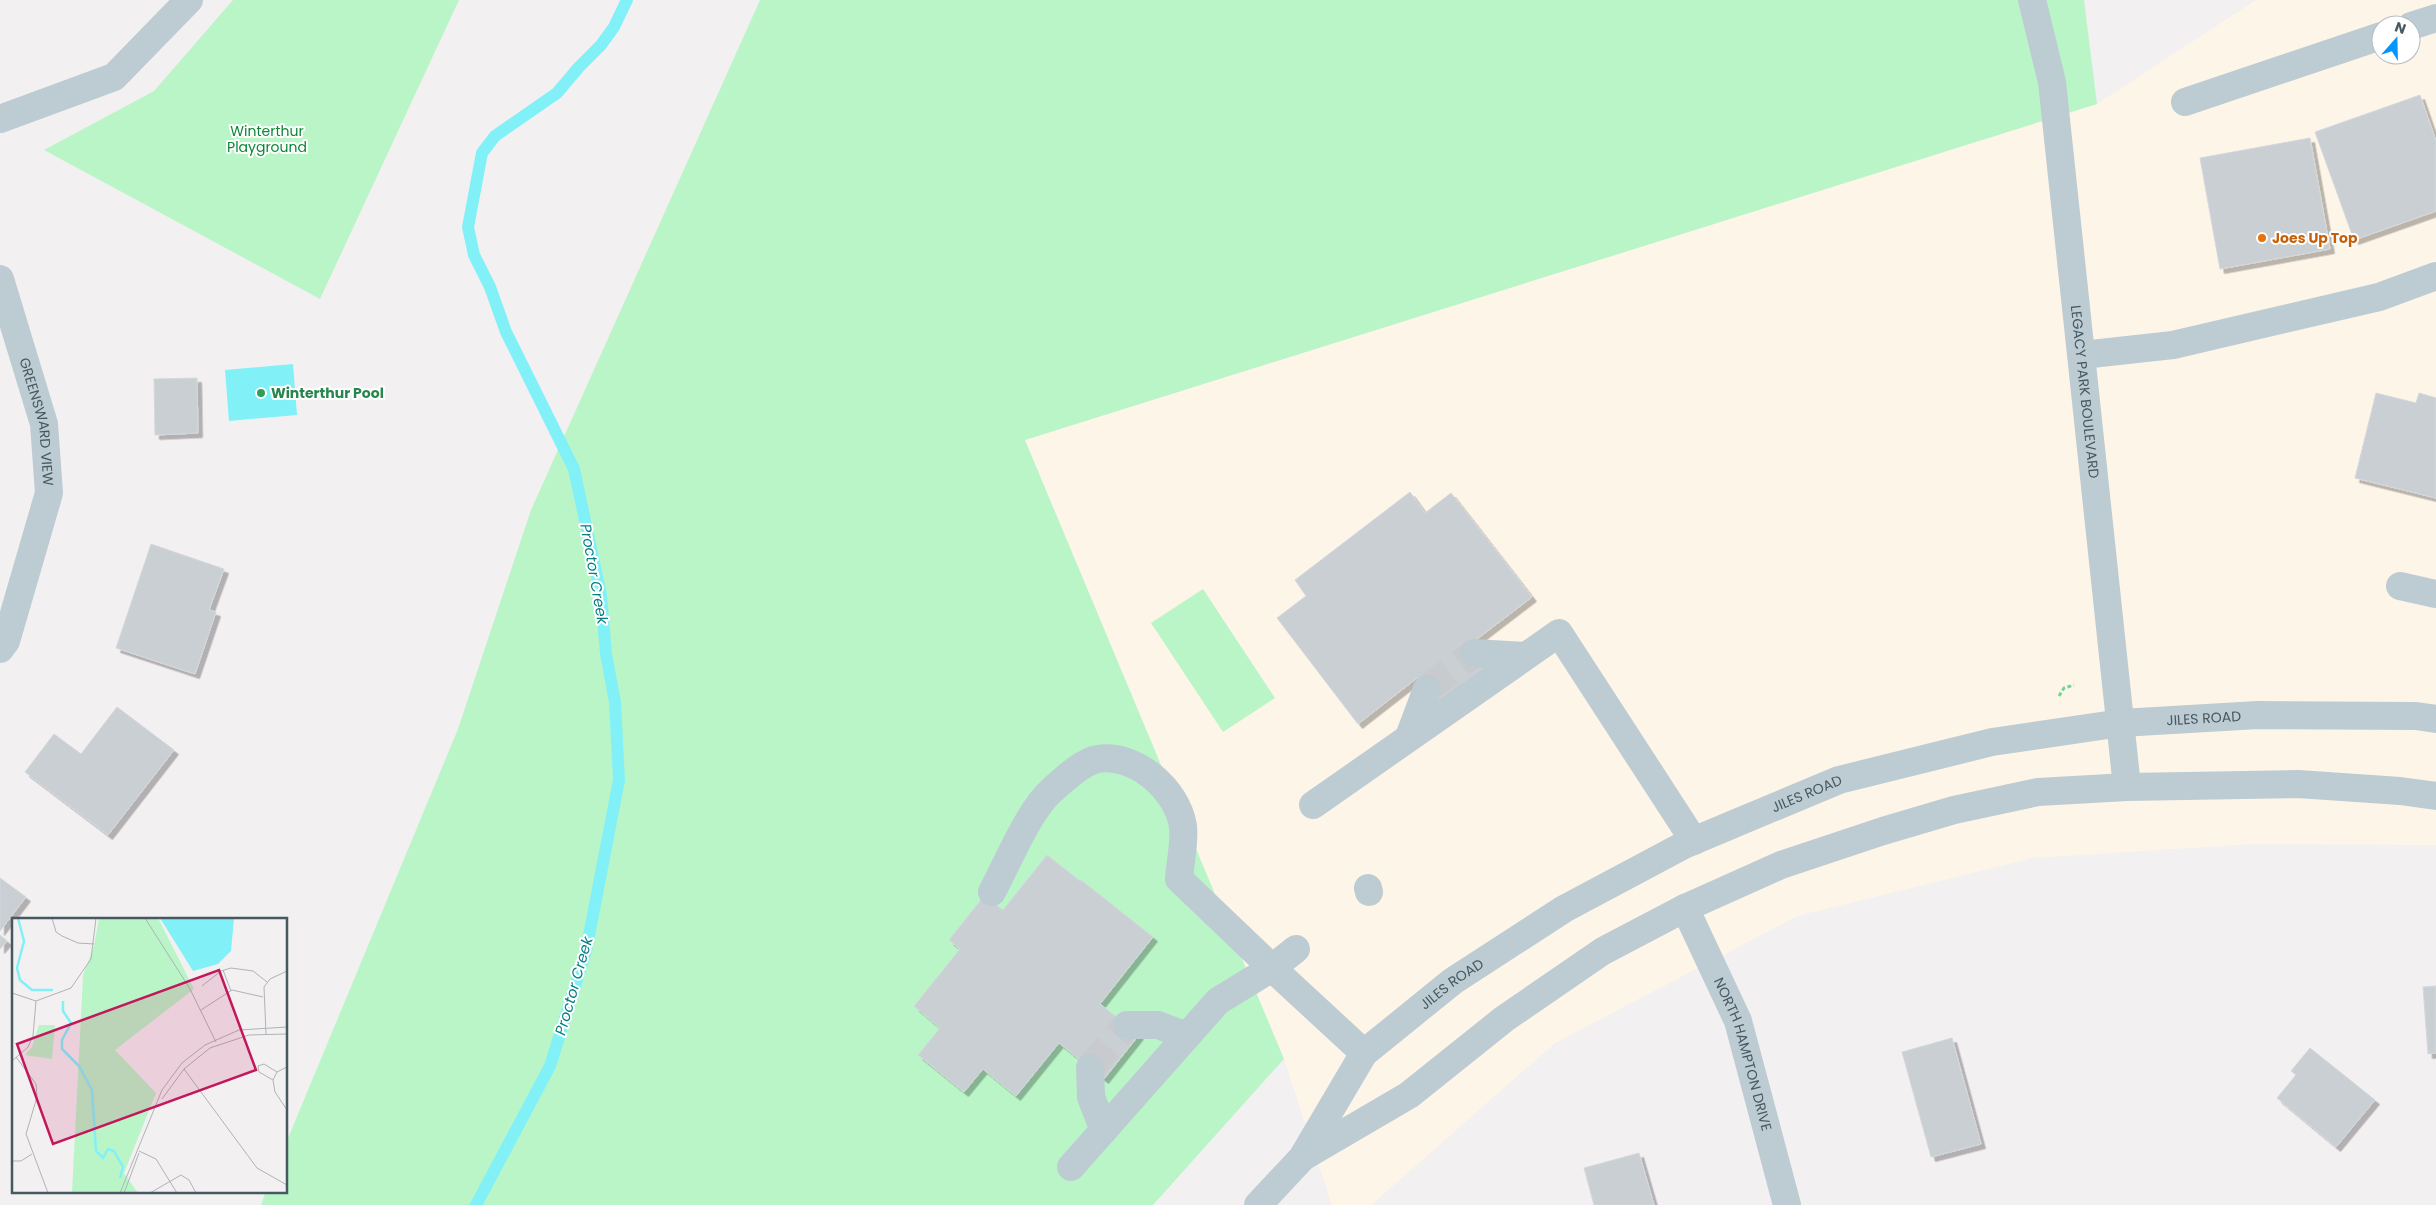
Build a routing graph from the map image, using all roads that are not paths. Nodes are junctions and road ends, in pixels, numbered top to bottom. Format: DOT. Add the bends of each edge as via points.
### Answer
graph roads {
  1 [pos="189,0"];
  2 [pos="2032,0"];
  3 [pos="2436,18"];
  4 [pos="2421,23"];
  5 [pos="2371,39"];
  6 [pos="2185,102"];
  7 [pos="0,119"];
  8 [pos="2436,276"];
  9 [pos="0,279"];
  10 [pos="2082,355"];
  11 [pos="2400,586"];
  12 [pos="2436,594"];
  13 [pos="0,649"];
  14 [pos="1474,653"];
  15 [pos="1525,656"];
  16 [pos="1427,689"];
  17 [pos="2436,719"];
  18 [pos="2121,723"];
  19 [pos="1409,737"];
  20 [pos="2127,787"];
  21 [pos="2436,796"];
  22 [pos="1313,805"];
  23 [pos="1694,841"];
  24 [pos="992,892"];
  25 [pos="1684,908"];
  26 [pos="1296,949"];
  27 [pos="1272,968"];
  28 [pos="1127,1025"];
  29 [pos="1187,1036"];
  30 [pos="1364,1053"];
  31 [pos="1090,1068"];
  32 [pos="1104,1130"];
  33 [pos="1302,1158"];
  34 [pos="1071,1167"];
  35 [pos="1258,1205"];
  36 [pos="1787,1205"];
  1 -- 7 [label="street" via="114,77"];
  2 -- 10 [label="street, LEGACY PARK BOULEVARD" via="2052,82"];
  3 -- 4 [label="street"];
  5 -- 6 [label="street"];
  8 -- 10 [label="street" via="2379,297 2173,345"];
  9 -- 13 [label="street, GREENSWARD VIEW" via="44,424 49,493 6,641"];
  10 -- 18 [label="street, LEGACY PARK BOULEVARD"];
  11 -- 12 [label="street"];
  14 -- 15 [label="street"];
  15 -- 19 [label="street"];
  15 -- 23 [label="street" via="1560,633"];
  16 -- 19 [label="street"];
  17 -- 18 [label="street, JILES ROAD" via="2416,716 2258,715"];
  18 -- 20 [label="street, LEGACY PARK BOULEVARD"];
  18 -- 23 [label="street, JILES ROAD" via="1992,742 1839,780"];
  19 -- 22 [label="street"];
  20 -- 21 [label="street, JILES ROAD" via="2298,784"];
  20 -- 25 [label="street, JILES ROAD" via="2038,792 1954,810 1781,865"];
  23 -- 30 [label="street, JILES ROAD" via="1564,909 1453,981"];
  24 -- 27 [label="street" via="1049,792 1074,771 1096,759 1130,763 1159,782 1174,802 1183,826 1179,879"];
  25 -- 33 [label="street, JILES ROAD" via="1603,951 1504,1019 1409,1096"];
  25 -- 36 [label="street, NORTH HAMPTON DRIVE" via="1738,1021"];
  26 -- 27 [label="street"];
  27 -- 29 [label="street" via="1218,1001"];
  27 -- 30 [label="street"];
  28 -- 29 [label="street" via="1158,1025"];
  29 -- 32 [label="street"];
  30 -- 33 [label="street, JILES ROAD"];
  31 -- 32 [label="street" via="1091,1097"];
  32 -- 34 [label="street"];
  33 -- 35 [label="street, JILES ROAD"];
}
